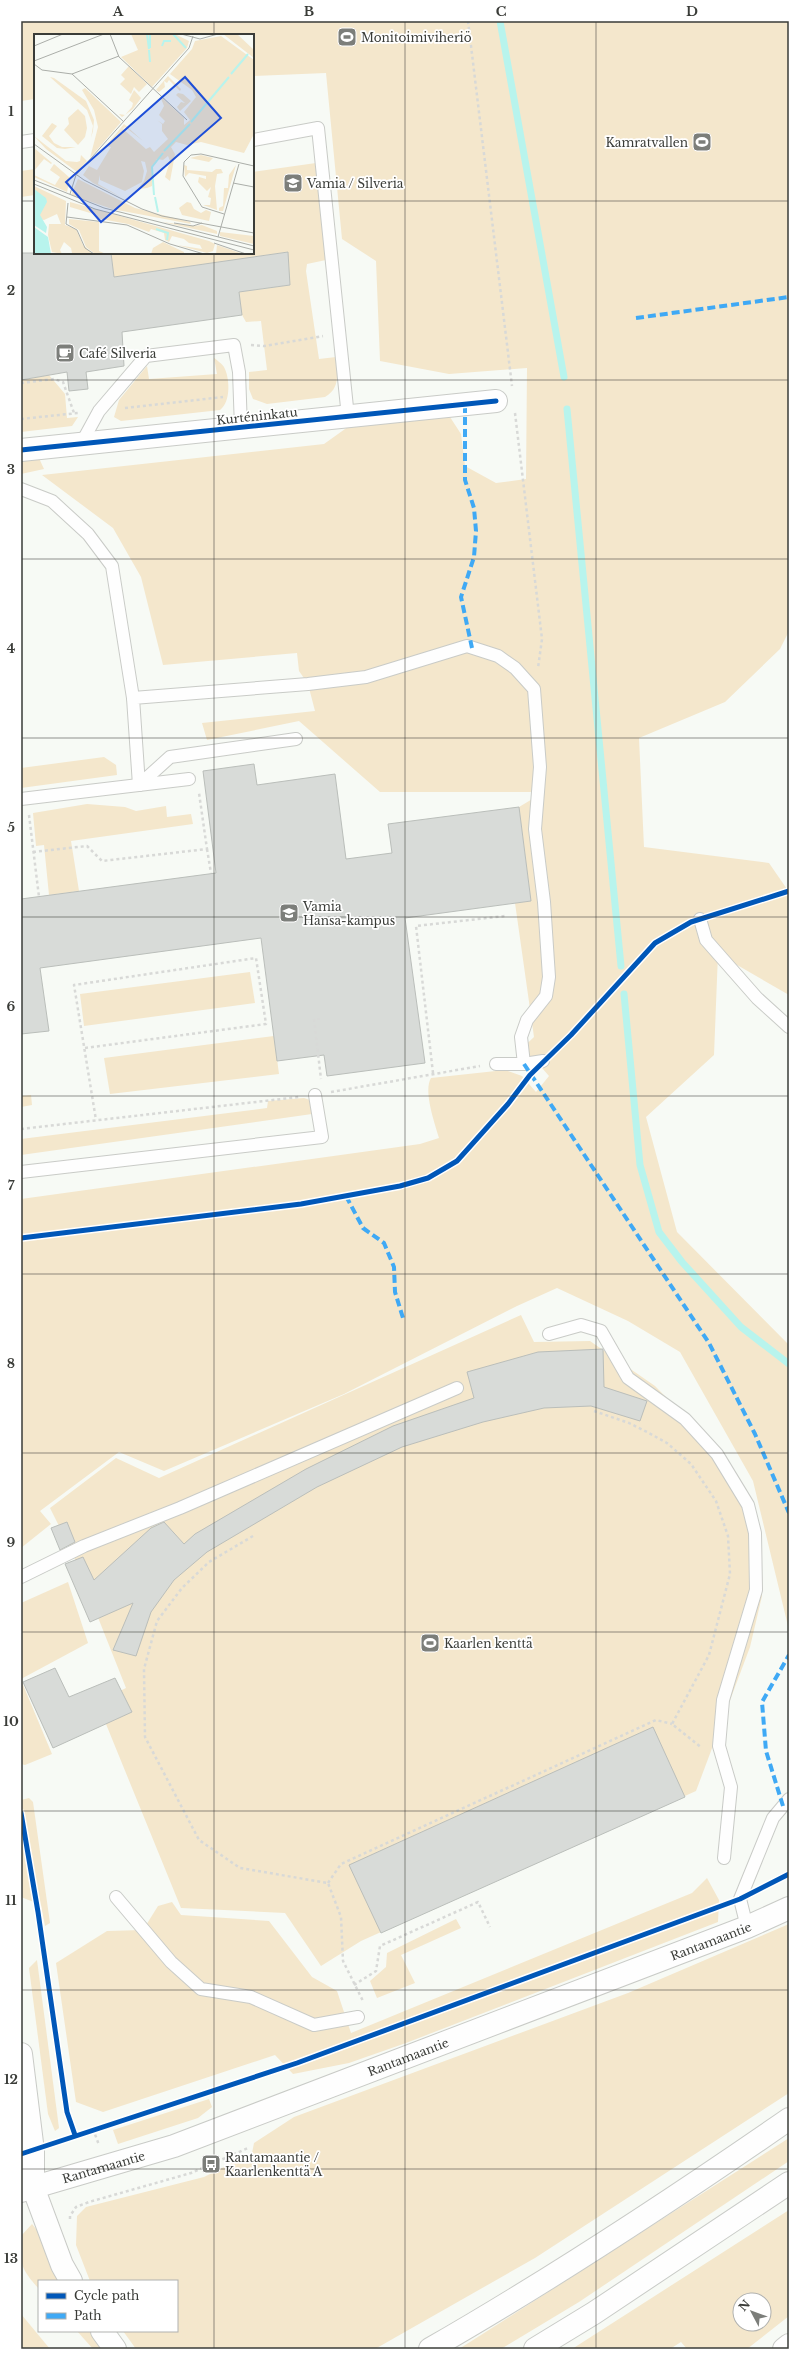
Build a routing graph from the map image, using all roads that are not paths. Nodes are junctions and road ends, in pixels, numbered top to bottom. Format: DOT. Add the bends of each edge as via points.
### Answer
graph roads {
  1 [pos="34,140"];
  2 [pos="254,140"];
  3 [pos="21,142"];
  4 [pos="507,400"];
  5 [pos="348,417"];
  6 [pos="241,428"];
  7 [pos="81,444"];
  8 [pos="21,450"];
  9 [pos="21,489"];
  10 [pos="133,698"];
  11 [pos="296,739"];
  12 [pos="189,779"];
  13 [pos="139,785"];
  14 [pos="24,799"];
  15 [pos="700,919"];
  16 [pos="789,1027"];
  17 [pos="543,1061"];
  18 [pos="496,1064"];
  19 [pos="524,1064"];
  20 [pos="319,1094"];
  21 [pos="21,1172"];
  22 [pos="549,1334"];
  23 [pos="457,1388"];
  24 [pos="21,1577"];
  25 [pos="789,1799"];
  26 [pos="724,1858"];
  27 [pos="116,1897"];
  28 [pos="789,1908"];
  29 [pos="748,1927"];
  30 [pos="358,2017"];
  31 [pos="21,2054"];
  32 [pos="789,2119"];
  33 [pos="789,2183"];
  34 [pos="27,2189"];
  35 [pos="70,2280"];
  36 [pos="103,2332"];
  37 [pos="116,2349"];
  38 [pos="430,2349"];
  39 [pos="535,2349"];
  1 -- 3 [label="lane"];
  2 -- 5 [label="lane" via="318,128"];
  4 -- 5 [label="main road, Kurténinkatu"];
  5 -- 6 [label="main road, Kurténinkatu"];
  6 -- 7 [label="main road, Kurténinkatu"];
  6 -- 7 [label="lane" via="239,372 234,345 146,356 99,411"];
  7 -- 8 [label="main road, Kurténinkatu"];
  9 -- 10 [label="lane" via="52,502 88,534 112,566"];
  10 -- 13 [label="lane"];
  10 -- 19 [label="lane" via="366,677 467,646 498,656 515,668 534,690 540,767 535,829 544,902 549,977 546,996 527,1020 522,1038"];
  11 -- 13 [label="lane" via="170,757"];
  12 -- 13 [label="lane"];
  13 -- 14 [label="lane"];
  15 -- 16 [label="lane" via="706,940 758,998"];
  17 -- 19 [label="lane"];
  18 -- 19 [label="lane"];
  20 -- 21 [label="lane" via="322,1137"];
  22 -- 26 [label="lane" via="581,1325 601,1331 628,1378 685,1419 717,1454 748,1505 755,1533 756,1590 723,1700 720,1746 731,1787"];
  23 -- 24 [label="lane" via="180,1508 84,1546"];
  25 -- 29 [label="lane" via="773,1818 740,1899"];
  27 -- 30 [label="lane" via="171,1962 201,1988 251,1997 314,2024"];
  28 -- 29 [label="main road, Rantamaantie"];
  29 -- 34 [label="main road, Rantamaantie" via="174,2146"];
  31 -- 34 [label="main road" via="33,2151"];
  32 -- 38 [label="main road" via="673,2200"];
  33 -- 39 [label="main road" via="594,2313"];
  34 -- 35 [label="main road"];
  36 -- 37 [label="main road"];
}
